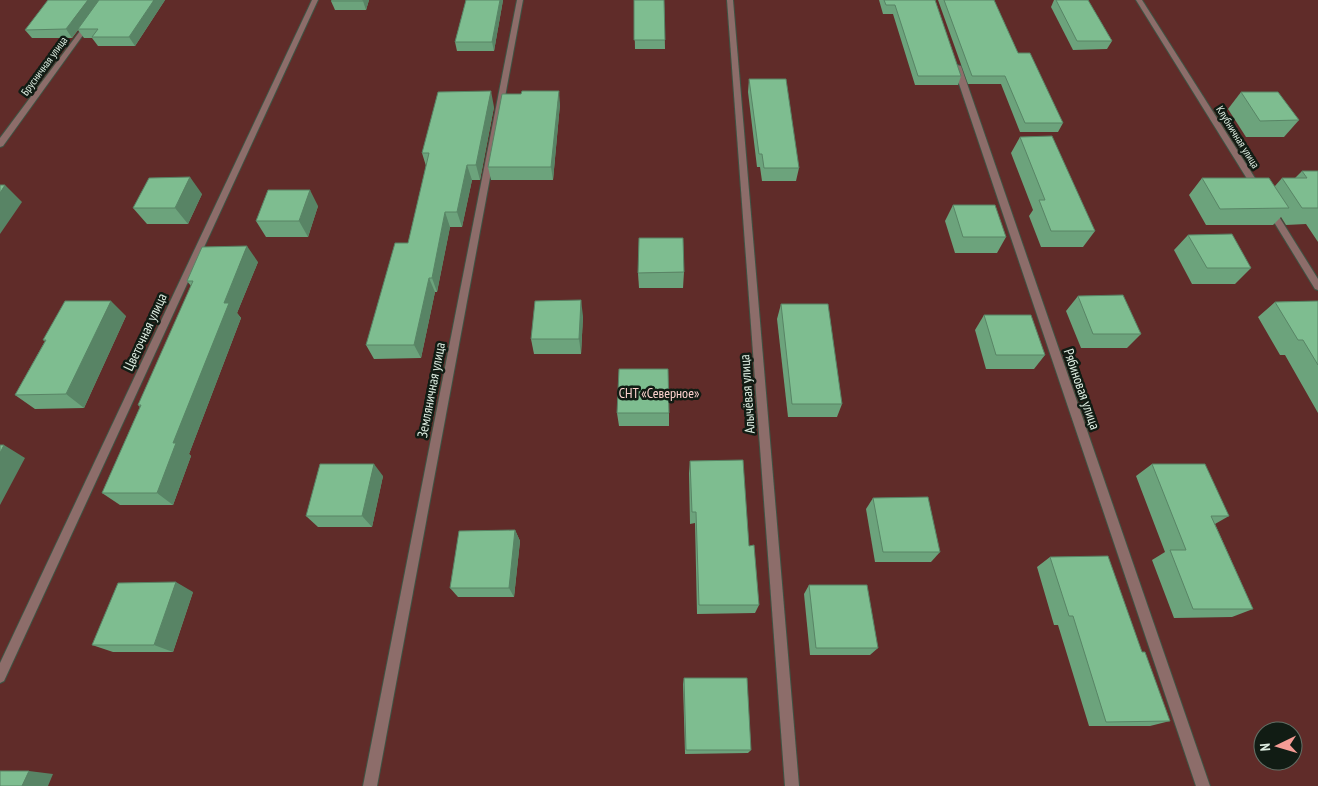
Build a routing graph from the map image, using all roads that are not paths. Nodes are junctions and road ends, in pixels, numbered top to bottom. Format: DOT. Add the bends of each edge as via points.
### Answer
graph roads {
  1 [pos="315,0"];
  2 [pos="520,0"];
  3 [pos="730,0"];
  4 [pos="1139,0"];
  5 [pos="94,16"];
  6 [pos="954,56"];
  7 [pos="0,144"];
  8 [pos="1260,194"];
  9 [pos="1266,202"];
  10 [pos="1318,287"];
  11 [pos="0,676"];
  12 [pos="370,786"];
  13 [pos="792,786"];
  14 [pos="1203,786"];
  1 -- 11 [label="street, Цветочная улица"];
  2 -- 12 [label="street, Земляничная улица"];
  3 -- 13 [label="street, Алычёвая улица"];
  4 -- 8 [label="street, Клубничная улица"];
  5 -- 7 [label="street, Брусничная улица"];
  6 -- 14 [label="street, Рябиновая улица"];
  9 -- 10 [label="street"];
}
